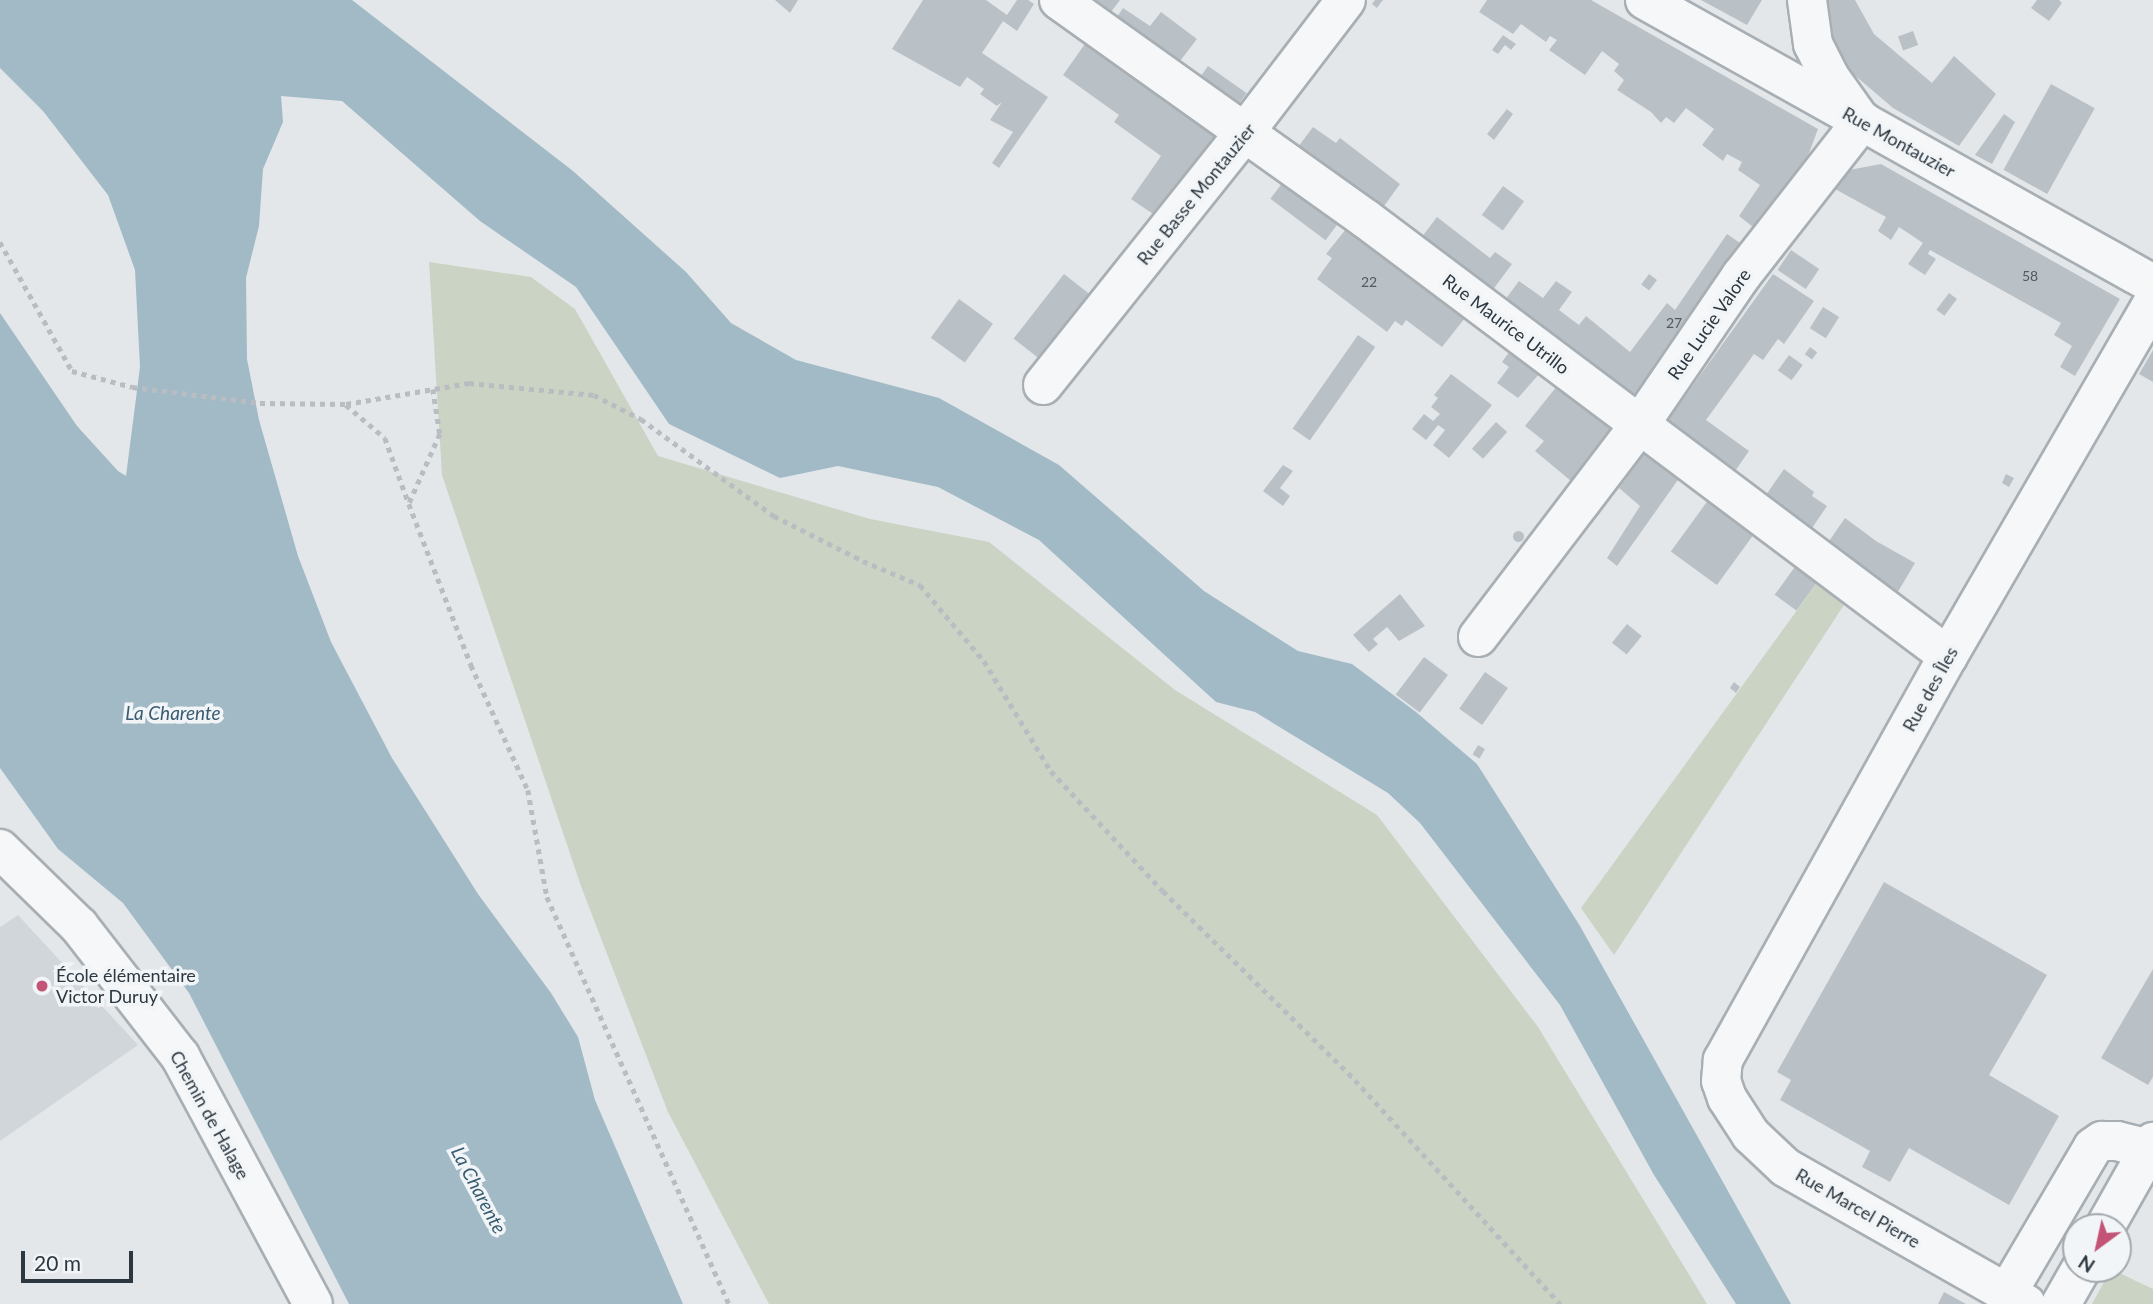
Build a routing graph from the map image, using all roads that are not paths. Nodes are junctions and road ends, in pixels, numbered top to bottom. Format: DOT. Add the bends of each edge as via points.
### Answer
graph roads {
  1 [pos="1059,0"];
  2 [pos="1346,0"];
  3 [pos="1645,0"];
  4 [pos="1809,15"];
  5 [pos="1776,74"];
  6 [pos="1862,121"];
  7 [pos="1245,132"];
  8 [pos="2153,284"];
  9 [pos="2153,303"];
  10 [pos="1043,385"];
  11 [pos="1640,424"];
  12 [pos="1478,637"];
  13 [pos="1948,656"];
  14 [pos="0,849"];
  15 [pos="1721,1081"];
  16 [pos="2151,1145"];
  17 [pos="2113,1213"];
  18 [pos="2073,1283"];
  19 [pos="2016,1298"];
  20 [pos="313,1304"];
  21 [pos="2061,1304"];
  1 -- 7 [label="street, Rue Maurice Utrillo"];
  2 -- 7 [label="street, Rue Basse Montauzier"];
  3 -- 5 [label="street, Rue Montauzier"];
  4 -- 5 [label="street"];
  4 -- 6 [label="street" via="1812,44"];
  5 -- 6 [label="street, Rue Montauzier"];
  6 -- 8 [label="street, Rue Montauzier"];
  6 -- 11 [label="street, Rue Lucie Valore" via="1741,276"];
  7 -- 10 [label="street, Rue Basse Montauzier"];
  7 -- 11 [label="street, Rue Maurice Utrillo"];
  9 -- 13 [label="street, Rue des Îles"];
  11 -- 12 [label="street, Rue Lucie Valore"];
  11 -- 13 [label="street, Rue Maurice Utrillo"];
  13 -- 15 [label="street, Rue des Îles" via="1723,1060"];
  14 -- 20 [label="street, Chemin de Halage" via="79,926 180,1056"];
  15 -- 19 [label="street, Rue Marcel Pierre" via="1751,1135 1785,1167"];
  16 -- 17 [label="street"];
  16 -- 19 [label="street" via="2102,1141 2093,1147"];
  18 -- 21 [label="street"];
}
